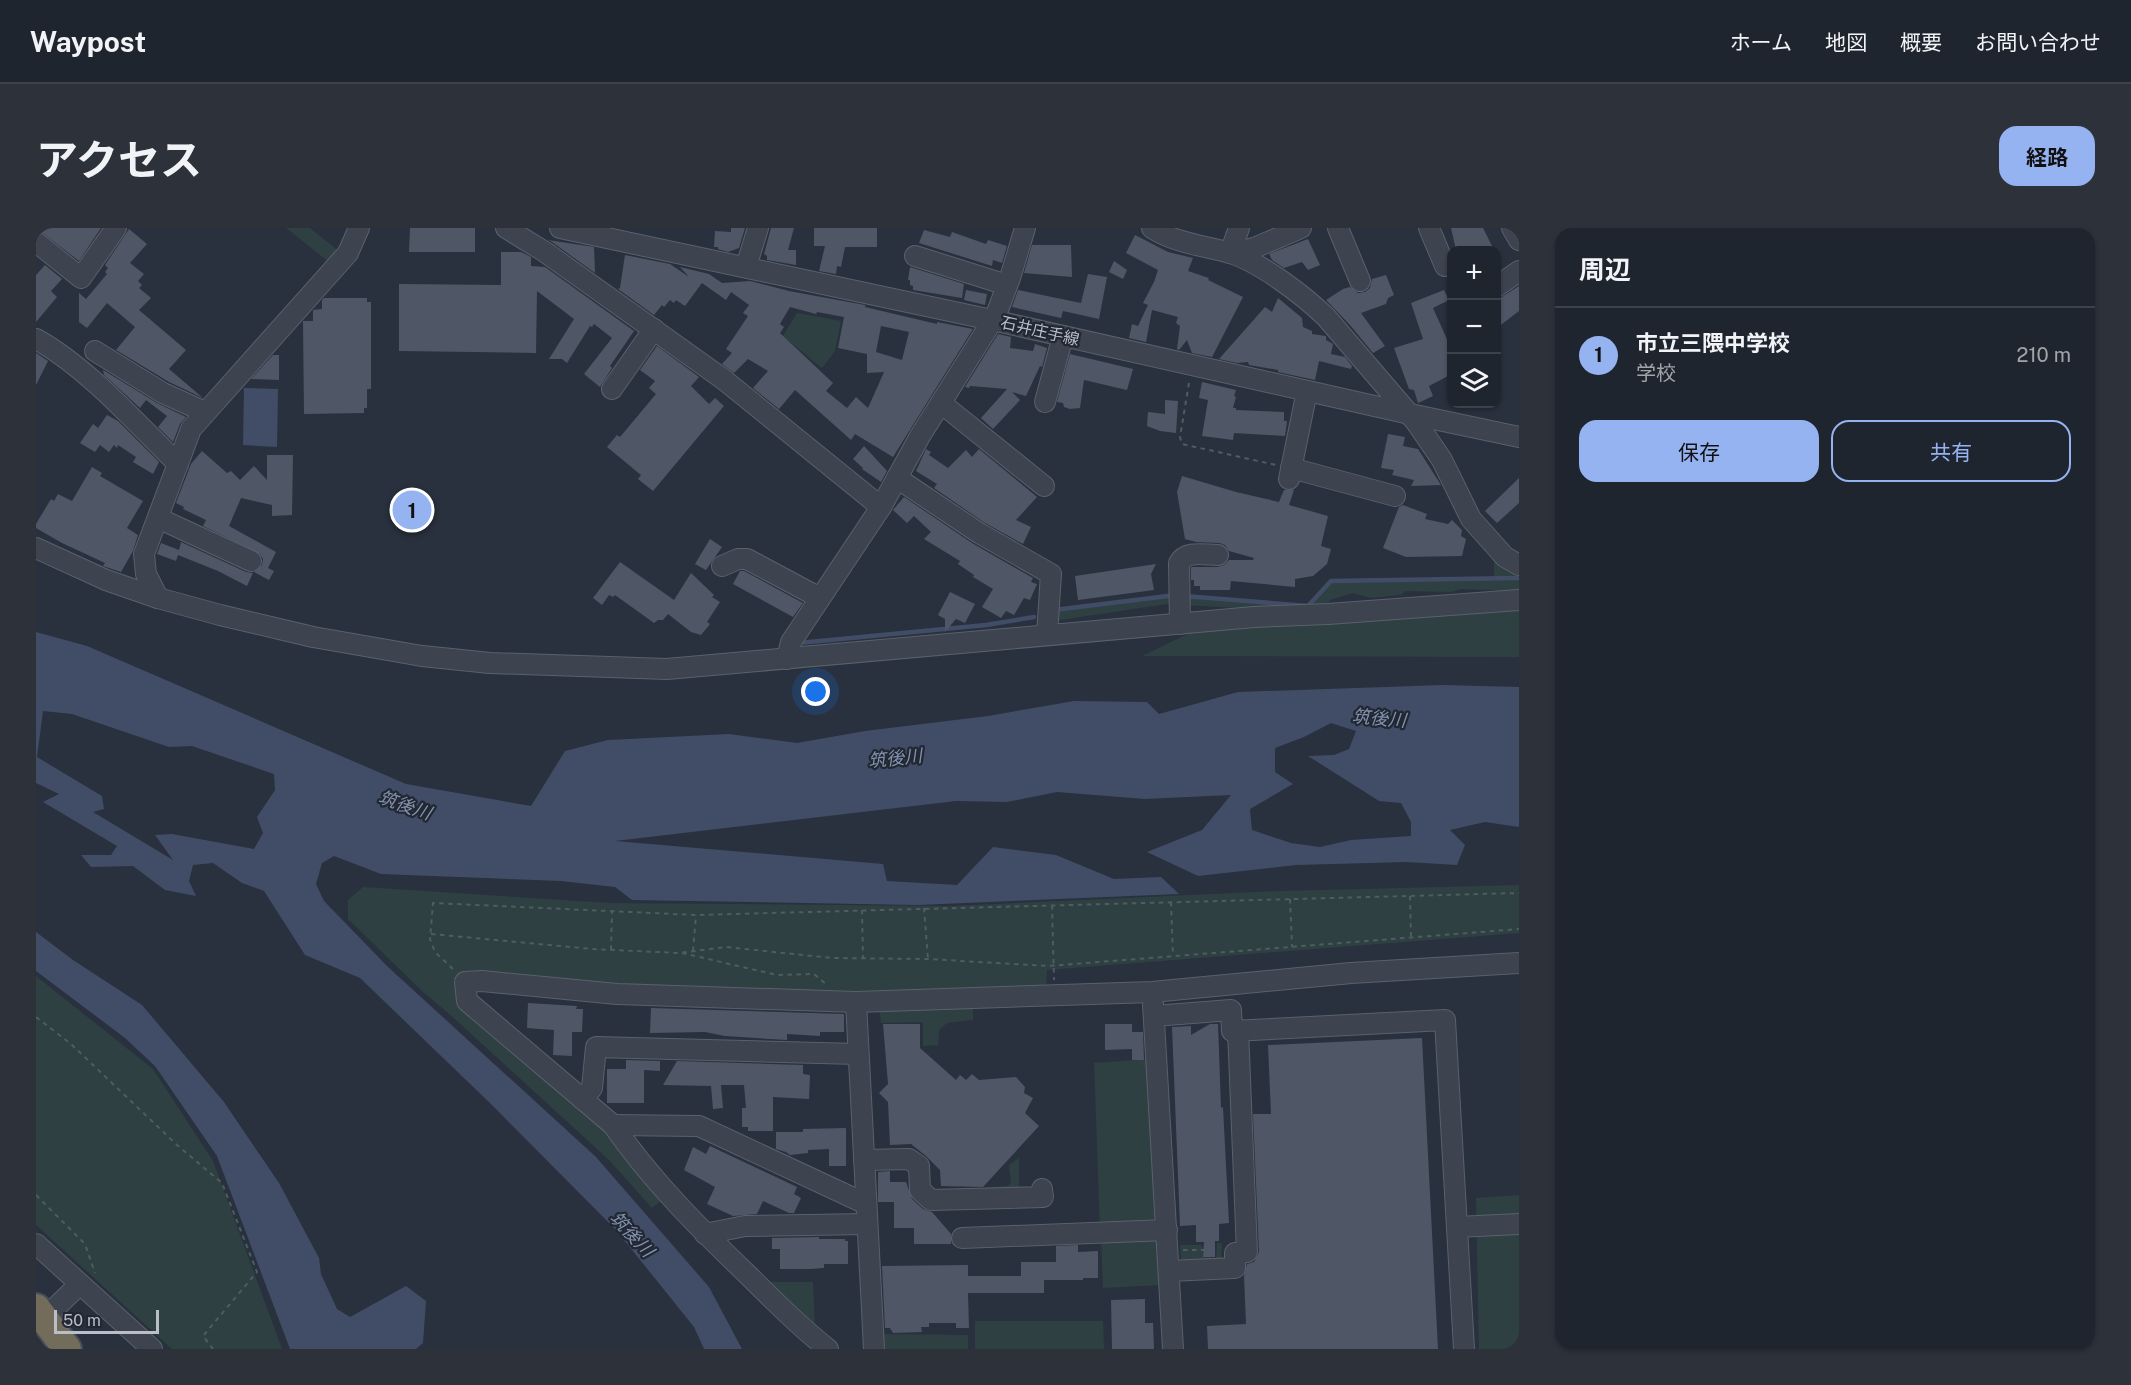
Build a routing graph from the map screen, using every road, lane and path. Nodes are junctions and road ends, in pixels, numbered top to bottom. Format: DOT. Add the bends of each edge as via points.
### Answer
graph roads {
  1 [pos="116,228"];
  2 [pos="359,228"];
  3 [pos="506,228"];
  4 [pos="560,228"];
  5 [pos="758,228"];
  6 [pos="1025,228"];
  7 [pos="1152,228"];
  8 [pos="1239,228"];
  9 [pos="1301,228"];
  10 [pos="1338,228"];
  11 [pos="1429,228"];
  12 [pos="1512,228"];
  13 [pos="1519,240"];
  14 [pos="36,242"];
  15 [pos="1230,253"];
  16 [pos="915,256"];
  17 [pos="1445,266"];
  18 [pos="746,267"];
  19 [pos="1519,271"];
  20 [pos="1360,281"];
  21 [pos="1501,284"];
  22 [pos="1008,285"];
  23 [pos="992,320"];
  24 [pos="654,329"];
  25 [pos="1063,336"];
  26 [pos="36,339"];
  27 [pos="95,351"];
  28 [pos="1191,374"];
  29 [pos="612,389"];
  30 [pos="1307,391"];
  31 [pos="941,402"];
  32 [pos="1045,402"];
  33 [pos="205,412"];
  34 [pos="1410,414"];
  35 [pos="1519,437"];
  36 [pos="178,464"];
  37 [pos="1290,474"];
  38 [pos="897,477"];
  39 [pos="1044,486"];
  40 [pos="1395,496"];
  41 [pos="881,507"];
  42 [pos="158,518"];
  43 [pos="36,548"];
  44 [pos="1218,555"];
  45 [pos="252,561"];
  46 [pos="1519,565"];
  47 [pos="722,566"];
  48 [pos="158,598"];
  49 [pos="820,598"];
  50 [pos="1519,600"];
  51 [pos="1180,624"];
  52 [pos="1047,635"];
  53 [pos="787,659"];
  54 [pos="1519,893"];
  55 [pos="1410,896"];
  56 [pos="1290,898"];
  57 [pos="1171,902"];
  58 [pos="1052,905"];
  59 [pos="924,908"];
  60 [pos="612,910"];
  61 [pos="862,910"];
  62 [pos="696,915"];
  63 [pos="1519,929"];
  64 [pos="431,934"];
  65 [pos="1411,937"];
  66 [pos="1292,947"];
  67 [pos="611,950"];
  68 [pos="693,951"];
  69 [pos="679,953"];
  70 [pos="1173,956"];
  71 [pos="863,958"];
  72 [pos="928,958"];
  73 [pos="1519,963"];
  74 [pos="1053,966"];
  75 [pos="465,982"];
  76 [pos="1152,992"];
  77 [pos="850,1002"];
  78 [pos="1154,1016"];
  79 [pos="36,1017"];
  80 [pos="1238,1030"];
  81 [pos="858,1054"];
  82 [pos="582,1099"];
  83 [pos="613,1125"];
  84 [pos="864,1160"];
  85 [pos="1042,1189"];
  86 [pos="36,1196"];
  87 [pos="867,1214"];
  88 [pos="1519,1224"];
  89 [pos="1457,1227"];
  90 [pos="1167,1230"];
  91 [pos="705,1234"];
  92 [pos="962,1238"];
  93 [pos="36,1244"];
  94 [pos="1168,1250"];
  95 [pos="1204,1250"];
  96 [pos="1169,1271"];
  97 [pos="88,1279"];
  98 [pos="47,1307"];
  99 [pos="67,1349"];
  100 [pos="152,1349"];
  101 [pos="213,1349"];
  102 [pos="828,1349"];
  103 [pos="874,1349"];
  104 [pos="1173,1349"];
  105 [pos="1464,1349"];
  1 -- 14 [label="street" via="81,279"];
  2 -- 33 [label="street" via="348,253"];
  3 -- 24 [label="street"];
  4 -- 18 [label="street, 石井庄手線"];
  5 -- 18 [label="street"];
  6 -- 22 [label="street"];
  7 -- 15 [label="street" via="1207,249"];
  8 -- 15 [label="street"];
  9 -- 15 [label="street" via="1254,249"];
  10 -- 20 [label="street"];
  11 -- 17 [label="street"];
  12 -- 13 [label="street"];
  15 -- 34 [label="street" via="1248,260 1310,302"];
  16 -- 22 [label="street"];
  18 -- 23 [label="street, 石井庄手線"];
  19 -- 21 [label="street"];
  22 -- 23 [label="street"];
  23 -- 25 [label="street, 石井庄手線"];
  23 -- 31 [label="street"];
  24 -- 29 [label="street"];
  24 -- 41 [label="street" via="732,386"];
  25 -- 30 [label="street, 石井庄手線"];
  25 -- 32 [label="street"];
  26 -- 36 [label="street" via="108,395"];
  27 -- 33 [label="street" via="163,393"];
  28 -- 37 [label="path" via="1182,444"];
  30 -- 34 [label="street, 石井庄手線"];
  30 -- 37 [label="street"];
  31 -- 38 [label="street"];
  31 -- 39 [label="street"];
  33 -- 36 [label="street" via="191,429"];
  34 -- 35 [label="street, 石井庄手線"];
  34 -- 46 [label="street" via="1442,460 1471,519 1505,557"];
  36 -- 42 [label="street"];
  37 -- 40 [label="street"];
  38 -- 41 [label="street"];
  38 -- 52 [label="street" via="979,533 1051,574"];
  41 -- 49 [label="street"];
  42 -- 45 [label="street"];
  42 -- 48 [label="street" via="144,554 146,574"];
  43 -- 48 [label="street" via="106,580"];
  44 -- 51 [label="street" via="1188,555 1179,563"];
  47 -- 49 [label="street" via="747,559"];
  48 -- 53 [label="street" via="313,637 444,659 667,669"];
  49 -- 53 [label="street" via="791,642"];
  50 -- 51 [label="street" via="1295,608"];
  51 -- 52 [label="street"];
  52 -- 53 [label="street"];
  54 -- 55 [label="path"];
  55 -- 56 [label="path"];
  55 -- 65 [label="path"];
  56 -- 57 [label="path"];
  56 -- 66 [label="path"];
  57 -- 58 [label="path"];
  57 -- 70 [label="path"];
  58 -- 59 [label="path"];
  58 -- 74 [label="path"];
  59 -- 61 [label="path"];
  59 -- 72 [label="path"];
  60 -- 62 [label="path"];
  60 -- 64 [label="path" via="433,903"];
  60 -- 67 [label="path"];
  61 -- 62 [label="path"];
  61 -- 71 [label="path"];
  62 -- 68 [label="path"];
  63 -- 65 [label="path"];
  64 -- 67 [label="path"];
  64 -- 75 [label="path" via="435,952"];
  65 -- 66 [label="path"];
  66 -- 70 [label="path"];
  67 -- 69 [label="path"];
  68 -- 69 [label="path"];
  68 -- 71 [label="path" via="726,947"];
  69 -- 77 [label="path" via="777,975 814,974"];
  70 -- 74 [label="path"];
  71 -- 72 [label="path"];
  72 -- 74 [label="path"];
  73 -- 76 [label="street" via="1351,973"];
  75 -- 77 [label="street" via="617,994"];
  75 -- 82 [label="street" via="467,1000"];
  76 -- 77 [label="street"];
  76 -- 78 [label="street"];
  77 -- 81 [label="street"];
  78 -- 80 [label="street" via="1231,1010 1232,1031"];
  78 -- 90 [label="street"];
  79 -- 101 [label="path" via="71,1044 222,1183 257,1272 203,1336"];
  80 -- 89 [label="street" via="1445,1020"];
  80 -- 96 [label="street" via="1247,1252 1235,1253 1235,1268"];
  81 -- 82 [label="street" via="596,1047 592,1088"];
  81 -- 84 [label="street"];
  82 -- 83 [label="street"];
  83 -- 87 [label="street" via="699,1126"];
  83 -- 91 [label="street" via="630,1150"];
  84 -- 85 [label="street" via="909,1159 919,1166 920,1190 931,1200 1042,1197"];
  84 -- 87 [label="street"];
  86 -- 97 [label="path" via="85,1244"];
  87 -- 91 [label="street" via="745,1226"];
  87 -- 103 [label="street"];
  88 -- 89 [label="street"];
  89 -- 105 [label="street"];
  90 -- 92 [label="street"];
  90 -- 94 [label="street"];
  91 -- 102 [label="street"];
  93 -- 97 [label="street"];
  94 -- 95 [label="path"];
  94 -- 96 [label="street"];
  96 -- 104 [label="street"];
  97 -- 98 [label="street"];
  97 -- 100 [label="street"];
  98 -- 99 [label="highway"];
}
